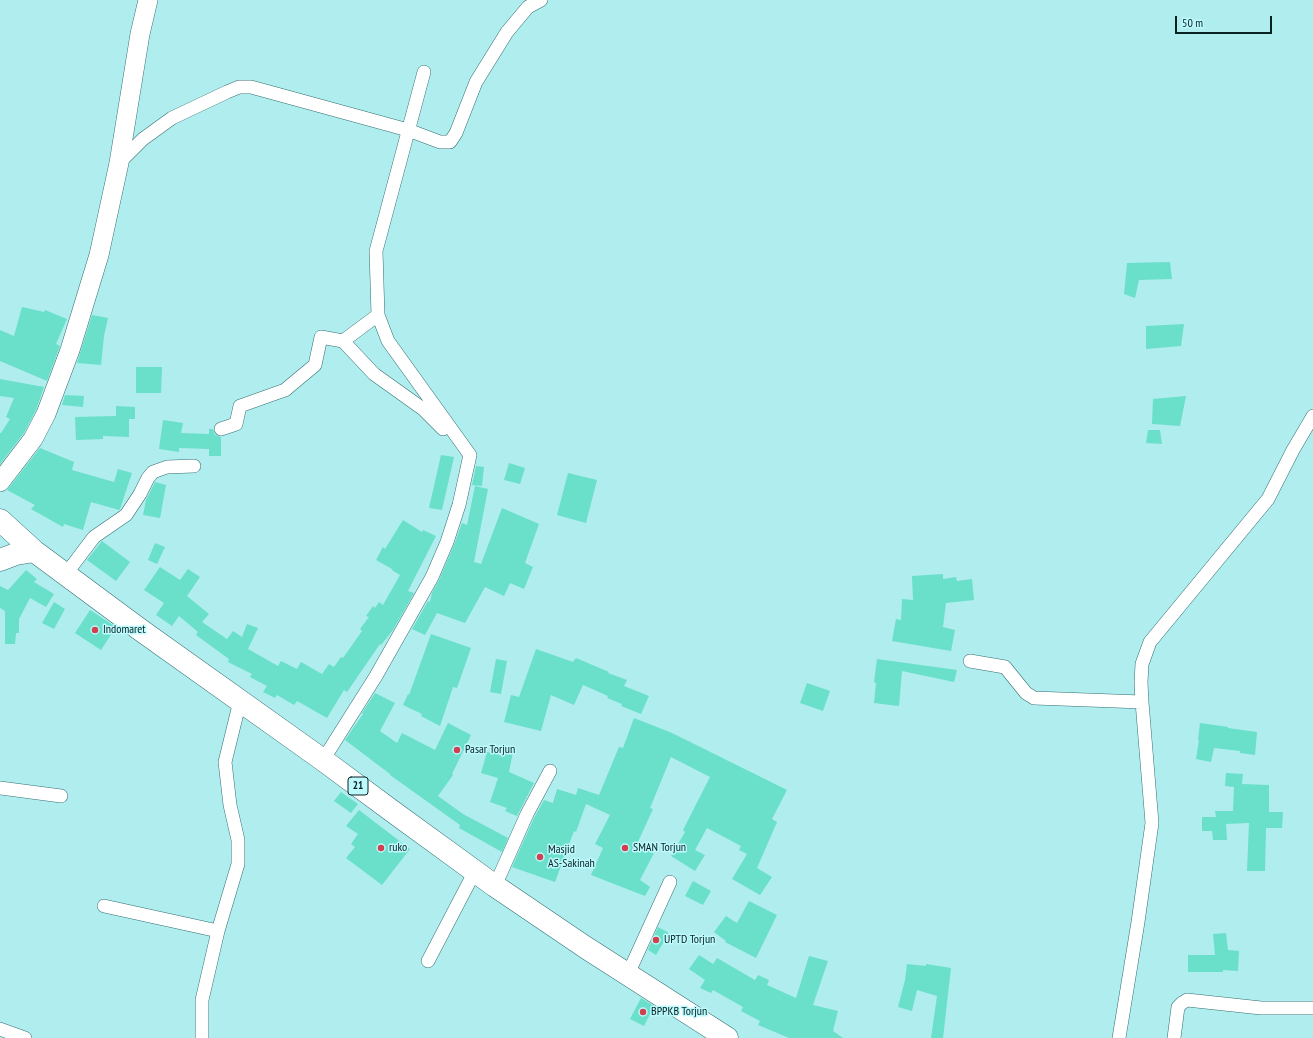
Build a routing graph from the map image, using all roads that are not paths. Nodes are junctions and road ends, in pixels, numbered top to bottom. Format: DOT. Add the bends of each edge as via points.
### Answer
graph roads {
  1 [pos="148,0"];
  2 [pos="541,0"];
  3 [pos="424,72"];
  4 [pos="408,130"];
  5 [pos="119,163"];
  6 [pos="378,315"];
  7 [pos="343,341"];
  8 [pos="1313,416"];
  9 [pos="221,428"];
  10 [pos="470,455"];
  11 [pos="194,466"];
  12 [pos="0,482"];
  13 [pos="0,520"];
  14 [pos="34,550"];
  15 [pos="0,560"];
  16 [pos="66,574"];
  17 [pos="970,661"];
  18 [pos="240,701"];
  19 [pos="1142,702"];
  20 [pos="323,760"];
  21 [pos="550,771"];
  22 [pos="0,788"];
  23 [pos="61,796"];
  24 [pos="475,871"];
  25 [pos="670,882"];
  26 [pos="496,886"];
  27 [pos="104,906"];
  28 [pos="218,931"];
  29 [pos="428,961"];
  30 [pos="628,974"];
  31 [pos="1313,1008"];
  32 [pos="0,1029"];
  33 [pos="25,1038"];
  34 [pos="202,1038"];
  35 [pos="727,1038"];
  36 [pos="1119,1038"];
  37 [pos="1174,1038"];
  1 -- 5 [label="street"];
  2 -- 4 [label="street" via="528,7 507,32 476,82 450,142 440,142"];
  3 -- 4 [label="street"];
  4 -- 5 [label="street" via="251,87 239,87 172,118 143,139"];
  4 -- 6 [label="street" via="376,252"];
  5 -- 12 [label="street" via="99,255 70,350 46,414 33,439"];
  6 -- 7 [label="street"];
  6 -- 10 [label="street" via="388,341"];
  7 -- 9 [label="street" via="321,337 315,365 285,390 240,406 236,424"];
  7 -- 10 [label="street" via="374,374 423,409"];
  8 -- 19 [label="street" via="1268,499 1150,642 1142,664"];
  10 -- 20 [label="street" via="459,505 432,577 376,676"];
  11 -- 16 [label="street" via="167,467 153,472 126,515 94,537"];
  13 -- 14 [label="highway, 21"];
  14 -- 15 [label="highway"];
  14 -- 16 [label="highway, 21"];
  16 -- 18 [label="highway, 21"];
  17 -- 19 [label="street" via="1005,667 1034,698"];
  18 -- 20 [label="highway, 21"];
  18 -- 28 [label="street" via="225,762 230,805 238,840 238,864"];
  19 -- 36 [label="street" via="1152,823"];
  20 -- 24 [label="highway, 21"];
  21 -- 26 [label="street" via="527,814"];
  22 -- 23 [label="street"];
  24 -- 26 [label="highway, 21"];
  24 -- 29 [label="street"];
  25 -- 30 [label="street"];
  26 -- 30 [label="highway, 21"];
  27 -- 28 [label="street"];
  28 -- 34 [label="street" via="202,1000"];
  30 -- 35 [label="highway, 21"];
  31 -- 37 [label="street" via="1261,1008 1187,1000 1178,1007"];
  32 -- 33 [label="street"];
}
